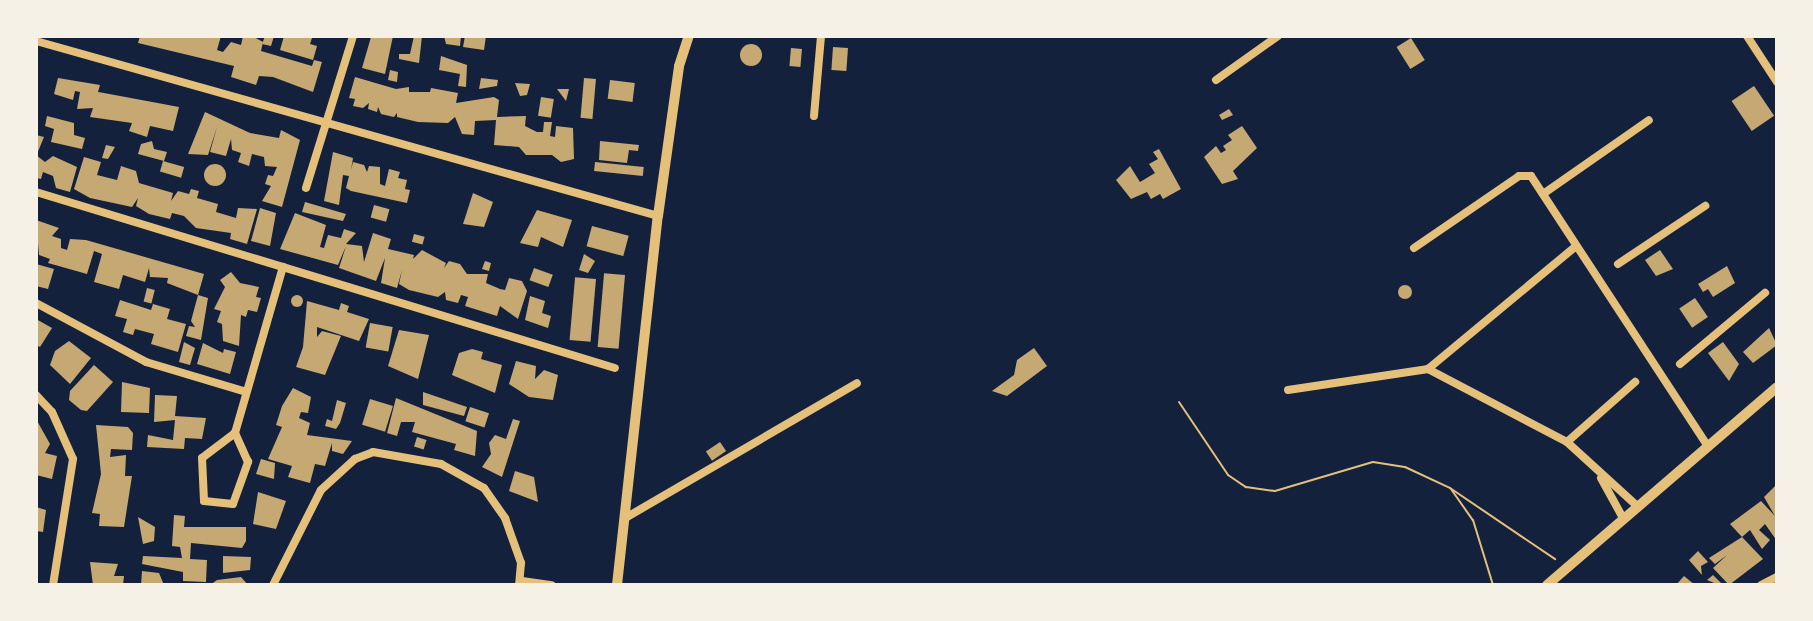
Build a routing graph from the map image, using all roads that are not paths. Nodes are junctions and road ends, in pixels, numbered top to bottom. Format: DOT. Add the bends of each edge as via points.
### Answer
graph roads {
  1 [pos="353,36"];
  2 [pos="689,36"];
  3 [pos="821,36"];
  4 [pos="1278,36"];
  5 [pos="1747,36"];
  6 [pos="36,41"];
  7 [pos="1216,80"];
  8 [pos="1777,82"];
  9 [pos="814,116"];
  10 [pos="1649,120"];
  11 [pos="327,123"];
  12 [pos="306,188"];
  13 [pos="36,192"];
  14 [pos="1543,194"];
  15 [pos="1705,206"];
  16 [pos="658,216"];
  17 [pos="1576,246"];
  18 [pos="1414,248"];
  19 [pos="1618,264"];
  20 [pos="283,267"];
  21 [pos="1765,293"];
  22 [pos="36,303"];
  23 [pos="1680,364"];
  24 [pos="615,368"];
  25 [pos="1428,369"];
  26 [pos="1635,382"];
  27 [pos="857,383"];
  28 [pos="1777,387"];
  29 [pos="1288,390"];
  30 [pos="243,391"];
  31 [pos="36,395"];
  32 [pos="235,433"];
  33 [pos="1567,442"];
  34 [pos="1708,447"];
  35 [pos="1601,478"];
  36 [pos="1620,488"];
  37 [pos="1609,499"];
  38 [pos="1637,506"];
  39 [pos="627,517"];
  40 [pos="1623,518"];
  41 [pos="1777,577"];
  42 [pos="520,583"];
  43 [pos="53,585"];
  44 [pos="273,585"];
  45 [pos="552,585"];
  46 [pos="617,585"];
  47 [pos="1547,585"];
  48 [pos="1761,585"];
  1 -- 11 [label="street"];
  2 -- 16 [label="street" via="679,66"];
  3 -- 9 [label="street"];
  4 -- 7 [label="street"];
  5 -- 8 [label="street"];
  6 -- 11 [label="street"];
  10 -- 14 [label="street"];
  11 -- 12 [label="street"];
  11 -- 16 [label="street"];
  13 -- 20 [label="street"];
  14 -- 17 [label="street"];
  14 -- 18 [label="street" via="1531,176 1523,175"];
  15 -- 19 [label="street"];
  16 -- 39 [label="street"];
  17 -- 25 [label="street"];
  17 -- 34 [label="street"];
  20 -- 24 [label="street"];
  20 -- 30 [label="street"];
  21 -- 23 [label="street"];
  22 -- 30 [label="street" via="146,362"];
  25 -- 29 [label="street"];
  25 -- 33 [label="street"];
  26 -- 33 [label="street"];
  27 -- 39 [label="street"];
  28 -- 34 [label="street"];
  30 -- 32 [label="street"];
  31 -- 43 [label="street" via="52,412 73,459"];
  32 -- 32 [label="street" via="202,458 204,501 234,501 248,459"];
  33 -- 35 [label="street"];
  34 -- 38 [label="street"];
  35 -- 36 [label="street"];
  35 -- 37 [label="street"];
  36 -- 37 [label="street"];
  36 -- 38 [label="street"];
  37 -- 40 [label="street"];
  38 -- 40 [label="street"];
  39 -- 46 [label="street"];
  40 -- 47 [label="street"];
  41 -- 48 [label="street"];
  42 -- 44 [label="street" via="505,518 484,488 441,464 373,452 355,459 321,490"];
  42 -- 45 [label="street"];
}
